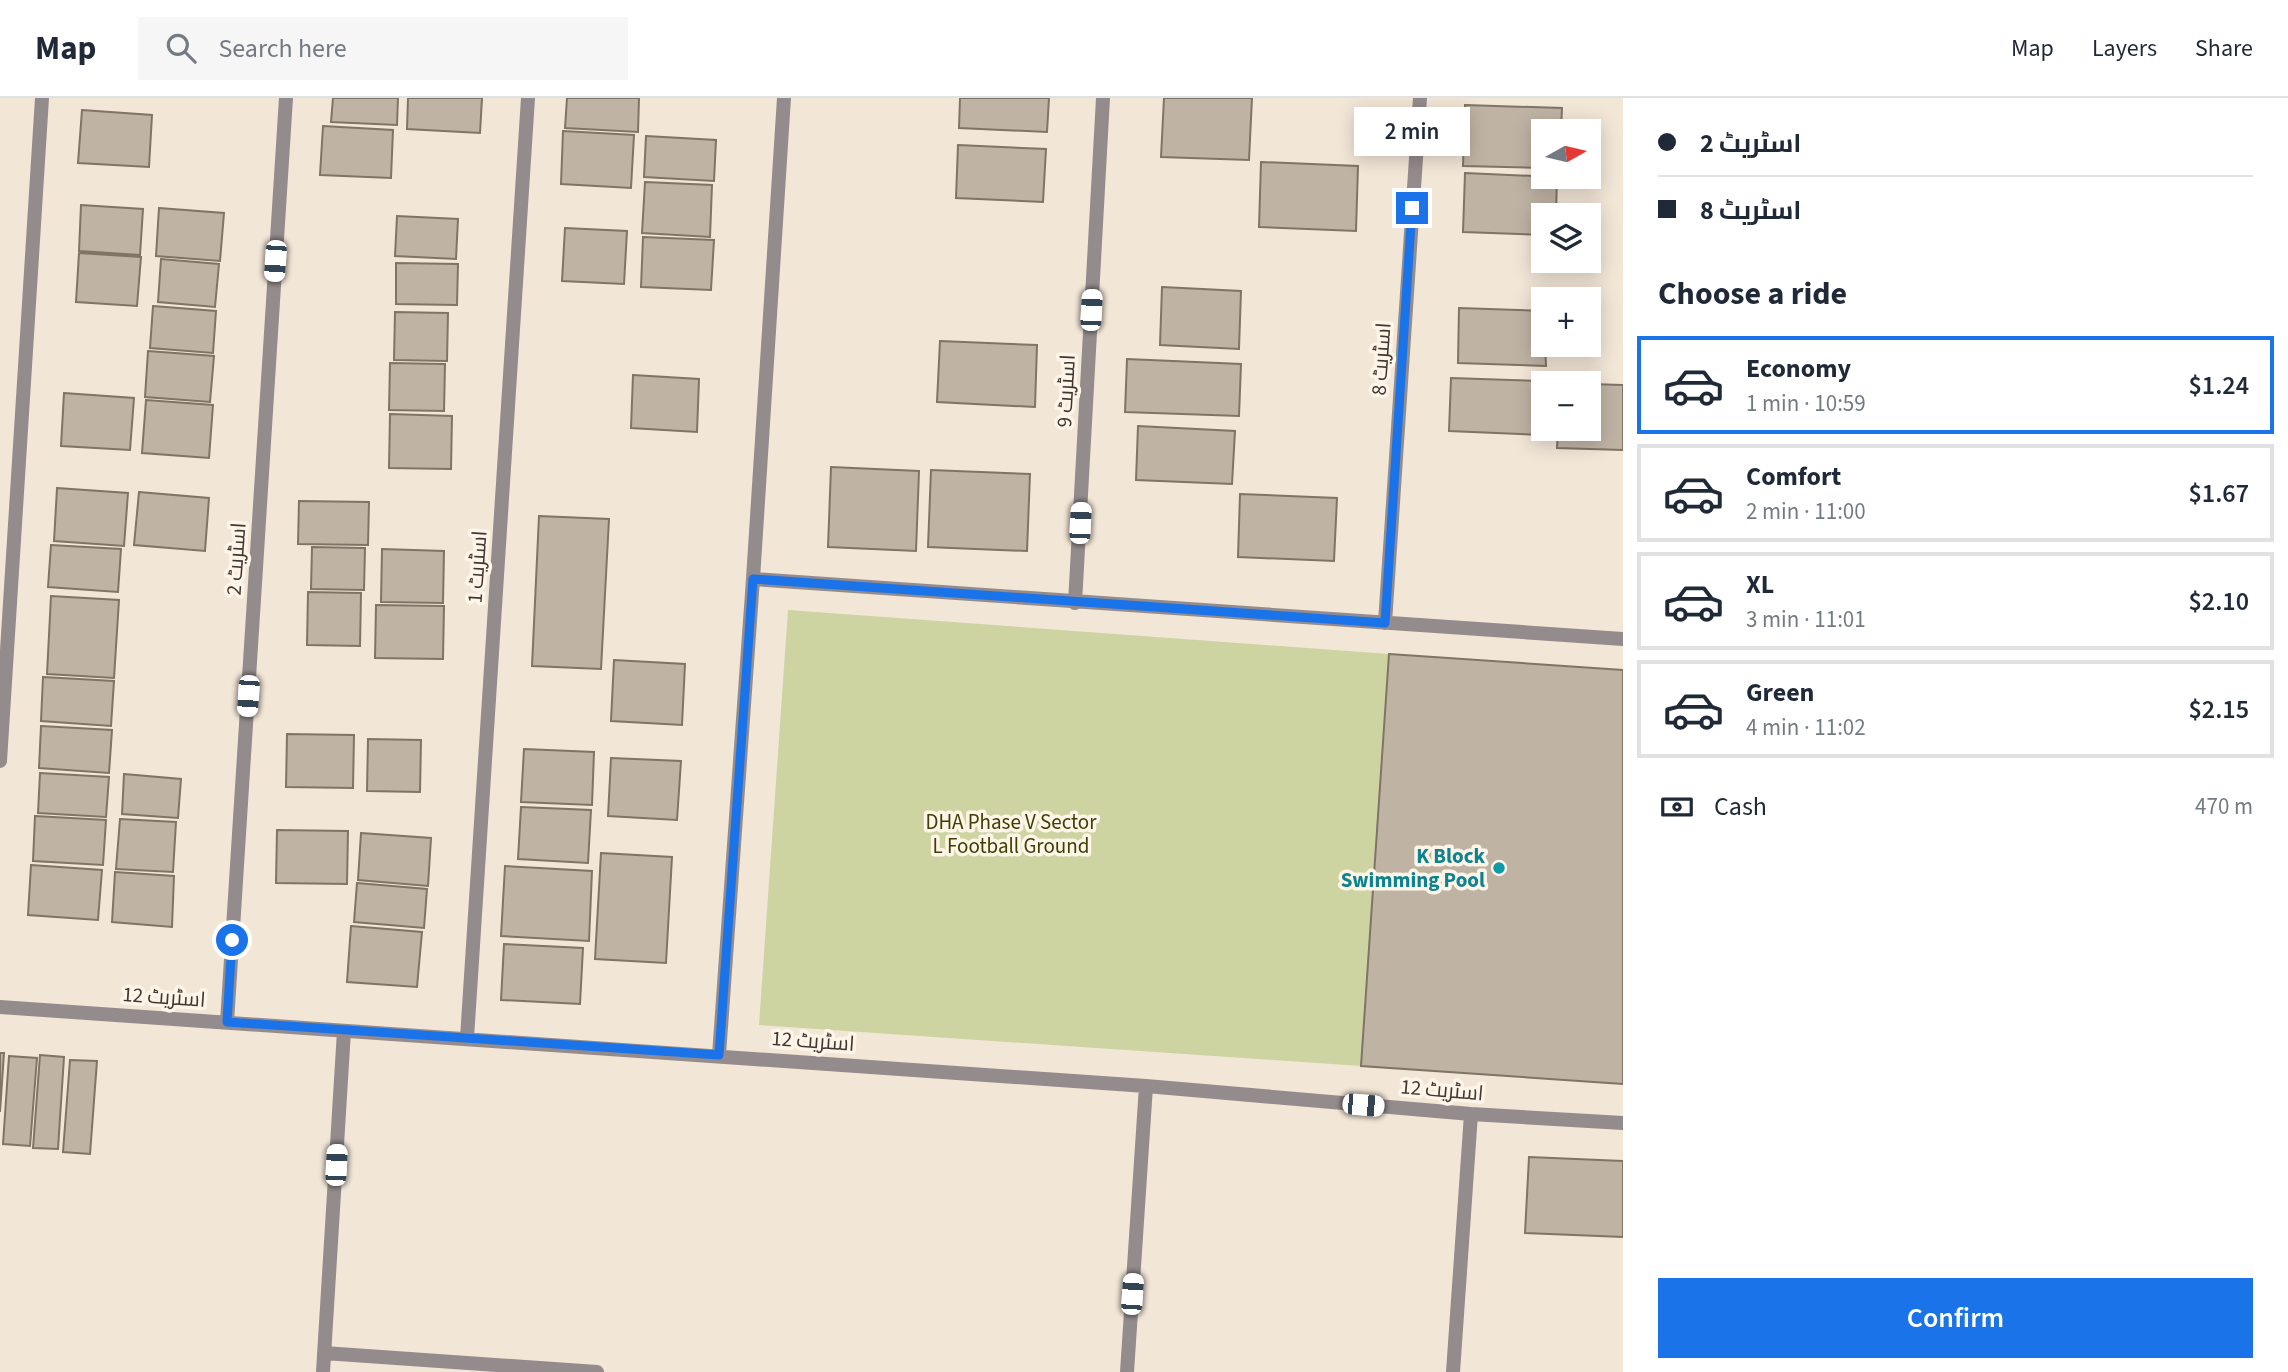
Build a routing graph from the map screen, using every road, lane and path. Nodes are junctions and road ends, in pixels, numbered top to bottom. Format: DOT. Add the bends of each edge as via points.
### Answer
graph roads {
  1 [pos="42,98"];
  2 [pos="286,98"];
  3 [pos="528,98"];
  4 [pos="784,98"];
  5 [pos="1103,98"];
  6 [pos="1420,98"];
  7 [pos="753,579"];
  8 [pos="1076,603"];
  9 [pos="1385,623"];
  10 [pos="1623,639"];
  11 [pos="0,761"];
  12 [pos="0,1007"];
  13 [pos="227,1022"];
  14 [pos="344,1031"];
  15 [pos="467,1038"];
  16 [pos="719,1055"];
  17 [pos="1146,1086"];
  18 [pos="1471,1114"];
  19 [pos="1623,1123"];
  20 [pos="324,1353"];
  21 [pos="323,1372"];
  22 [pos="597,1372"];
  23 [pos="1127,1372"];
  24 [pos="1453,1372"];
  1 -- 11 [label="street"];
  2 -- 13 [label="street, اسٹریٹ 2"];
  3 -- 15 [label="street, اسٹریٹ 1"];
  4 -- 7 [label="street"];
  5 -- 8 [label="street, اسٹریٹ 9"];
  6 -- 9 [label="street, اسٹریٹ 8"];
  7 -- 8 [label="street"];
  7 -- 16 [label="street"];
  8 -- 9 [label="street"];
  9 -- 10 [label="street"];
  12 -- 13 [label="street, اسٹریٹ 12"];
  13 -- 14 [label="street, اسٹریٹ 12"];
  14 -- 15 [label="street, اسٹریٹ 12"];
  14 -- 20 [label="street"];
  15 -- 16 [label="street, اسٹریٹ 12"];
  16 -- 17 [label="street, اسٹریٹ 12"];
  17 -- 18 [label="street, اسٹریٹ 12"];
  17 -- 23 [label="street"];
  18 -- 19 [label="street, اسٹریٹ 12"];
  18 -- 24 [label="street"];
  20 -- 21 [label="street"];
  20 -- 22 [label="street"];
}
